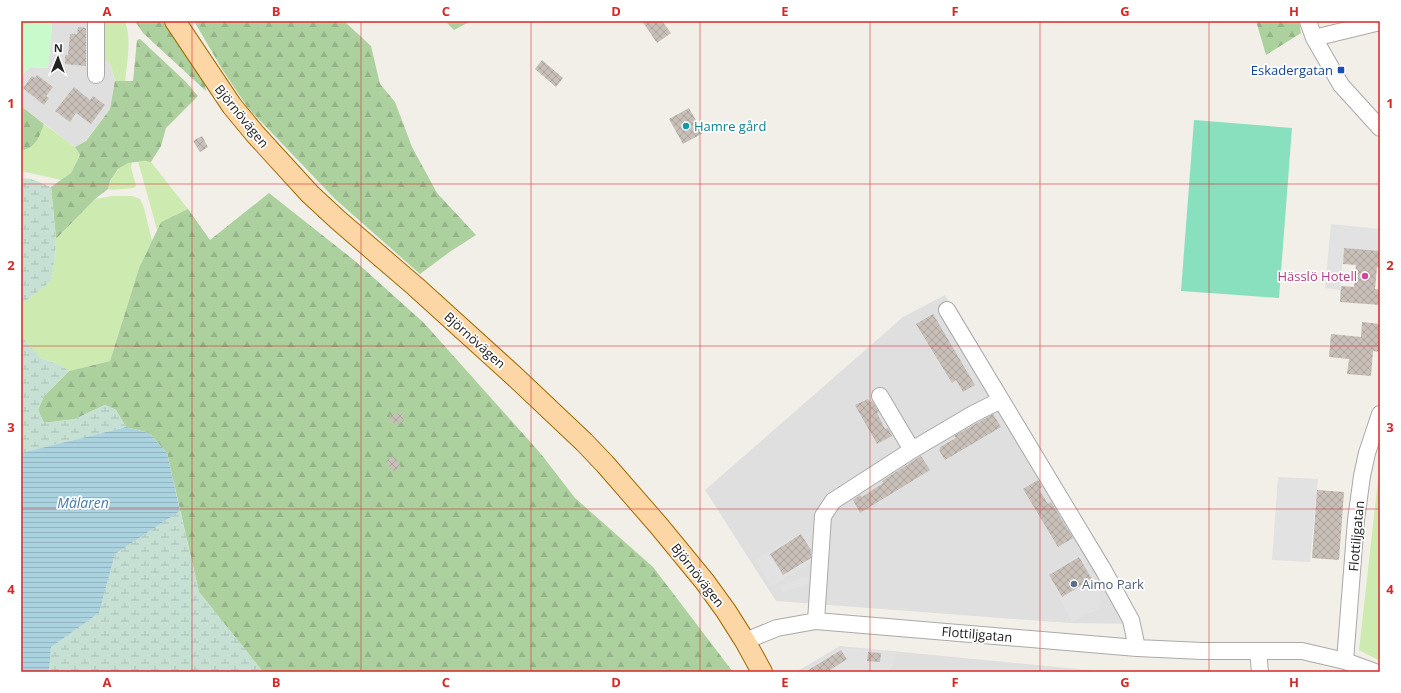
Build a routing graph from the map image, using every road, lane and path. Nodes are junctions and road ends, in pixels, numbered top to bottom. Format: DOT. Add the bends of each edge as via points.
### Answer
graph roads {
  1 [pos="96,21"];
  2 [pos="175,21"];
  3 [pos="1308,21"];
  4 [pos="1380,22"];
  5 [pos="1314,38"];
  6 [pos="96,75"];
  7 [pos="1380,128"];
  8 [pos="947,310"];
  9 [pos="880,396"];
  10 [pos="1001,400"];
  11 [pos="1380,414"];
  12 [pos="912,450"];
  13 [pos="816,621"];
  14 [pos="745,641"];
  15 [pos="1137,648"];
  16 [pos="1258,651"];
  17 [pos="1345,661"];
  18 [pos="762,672"];
  19 [pos="1260,672"];
  20 [pos="1375,672"];
  1 -- 6 [label="street"];
  2 -- 14 [label="main road, Björnövägen" via="232,106 310,194 416,286 584,442 705,582"];
  3 -- 5 [label="street"];
  4 -- 5 [label="street"];
  5 -- 7 [label="street" via="1341,85"];
  8 -- 10 [label="street"];
  9 -- 12 [label="street"];
  10 -- 12 [label="street"];
  10 -- 15 [label="street" via="1132,620"];
  11 -- 17 [label="street, Flottiljgatan" via="1362,476"];
  12 -- 13 [label="street" via="838,497 823,516"];
  13 -- 14 [label="street, Flottiljgatan" via="777,628"];
  13 -- 15 [label="street, Flottiljgatan"];
  14 -- 18 [label="main road, Björnövägen"];
  15 -- 16 [label="street, Flottiljgatan"];
  16 -- 17 [label="street, Flottiljgatan" via="1302,651"];
  16 -- 19 [label="street"];
  17 -- 20 [label="street, Flottiljgatan"];
}
